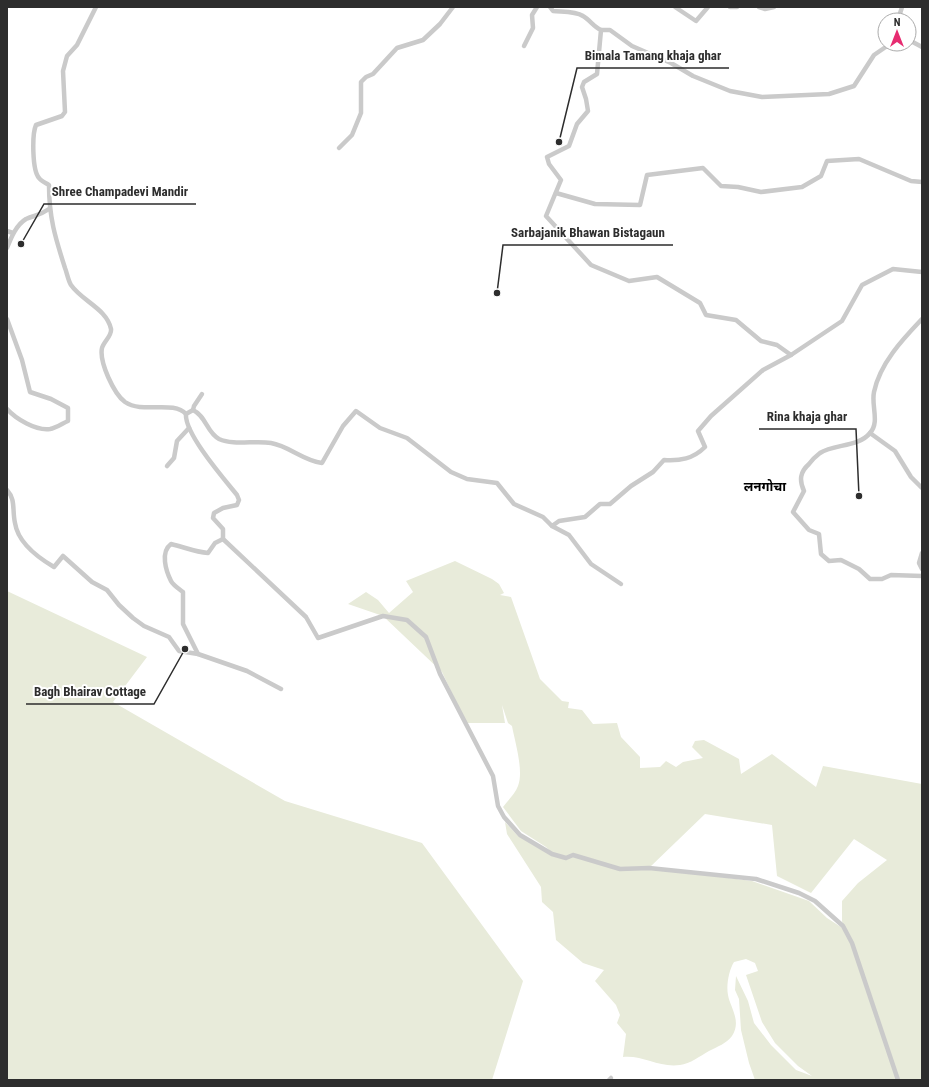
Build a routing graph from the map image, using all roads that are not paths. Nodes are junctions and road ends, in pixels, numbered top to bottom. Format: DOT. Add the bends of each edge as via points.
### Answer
graph roads {
  1 [pos="96,7"];
  2 [pos="453,7"];
  3 [pos="537,7"];
  4 [pos="550,7"];
  5 [pos="675,7"];
  6 [pos="708,7"];
  7 [pos="730,7"];
  8 [pos="737,7"];
  9 [pos="759,7"];
  10 [pos="774,7"];
  11 [pos="601,30"];
  12 [pos="524,46"];
  13 [pos="878,52"];
  14 [pos="339,148"];
  15 [pos="922,182"];
  16 [pos="556,193"];
  17 [pos="49,209"];
  18 [pos="7,231"];
  19 [pos="13,233"];
  20 [pos="7,248"];
  21 [pos="922,272"];
  22 [pos="7,319"];
  23 [pos="922,319"];
  24 [pos="791,355"];
  25 [pos="202,394"];
  26 [pos="7,409"];
  27 [pos="193,410"];
  28 [pos="186,414"];
  29 [pos="189,428"];
  30 [pos="870,433"];
  31 [pos="166,466"];
  32 [pos="922,488"];
  33 [pos="7,490"];
  34 [pos="552,526"];
  35 [pos="222,539"];
  36 [pos="922,553"];
  37 [pos="922,569"];
  38 [pos="922,576"];
  39 [pos="621,584"];
  40 [pos="198,654"];
  41 [pos="280,689"];
  42 [pos="898,1080"];
  1 -- 17 [label="street" via="77,45 67,56 63,71 65,112 62,116 36,125 33,132 34,168 38,177 49,185"];
  2 -- 14 [label="street" via="423,40 397,48 373,74 361,82 361,113 352,135"];
  3 -- 12 [label="street" via="532,15 533,28"];
  4 -- 11 [label="street" via="554,11 583,16"];
  5 -- 6 [label="street" via="696,21"];
  7 -- 8 [label="street"];
  9 -- 10 [label="street"];
  11 -- 13 [label="street" via="610,30 632,46 730,91 762,97 829,94 854,86"];
  11 -- 16 [label="street" via="596,74 584,82 582,87 588,111 577,124 569,146 547,157 561,180"];
  15 -- 16 [label="street" via="911,181 859,159 828,161 821,176 802,187 761,192 721,186 703,168 646,175 640,205 595,204"];
  16 -- 24 [label="street" via="546,216 591,265 629,281 657,277 700,303 706,315 736,320 761,341 777,345"];
  17 -- 19 [label="street" via="40,216 26,219"];
  17 -- 28 [label="street" via="56,245 70,284 81,297 106,316 111,327 102,348 104,363 113,388 125,402 142,408 181,409"];
  18 -- 19 [label="street"];
  19 -- 20 [label="street"];
  21 -- 24 [label="street" via="893,269 862,285 842,321"];
  22 -- 26 [label="street" via="30,392 68,408 68,421 50,429 28,424 14,417"];
  23 -- 30 [label="street" via="899,343 882,372 874,392 875,426"];
  24 -- 34 [label="street" via="763,370 711,416 698,431 705,447 701,450 679,461 664,460 653,472 610,504 600,504 585,517 559,521"];
  25 -- 27 [label="street"];
  27 -- 28 [label="street"];
  27 -- 34 [label="street" via="200,414 212,433 220,439 273,443 322,463 356,411 380,428 407,438 451,472 467,479 496,483 514,504 543,516"];
  28 -- 29 [label="street" via="185,419"];
  29 -- 31 [label="street" via="177,441 174,458"];
  29 -- 35 [label="street" via="239,500 237,506 223,508 214,513 213,518 223,529"];
  30 -- 32 [label="street" via="895,451 911,477"];
  30 -- 38 [label="street" via="858,440 820,453 803,469 800,483 804,490 793,512 809,530 819,534 822,554 829,560 841,560 859,569 870,579 882,579 892,575"];
  33 -- 40 [label="street" via="12,496 15,525 21,538 38,556 54,567 63,556 92,582 107,590 119,605 144,626 169,636 179,651"];
  34 -- 39 [label="street" via="569,535 591,564"];
  35 -- 40 [label="street" via="215,543 208,553 194,552 183,546 171,544 164,554 171,582 183,592 183,624"];
  35 -- 42 [label="street" via="306,617 318,638 383,616 407,620 426,637 440,674 493,776 498,806 520,835 552,854 566,858 573,855 620,869 649,868 756,879 815,901 842,926 852,943"];
  36 -- 37 [label="street" via="919,563"];
  40 -- 41 [label="street" via="247,671"];
}
